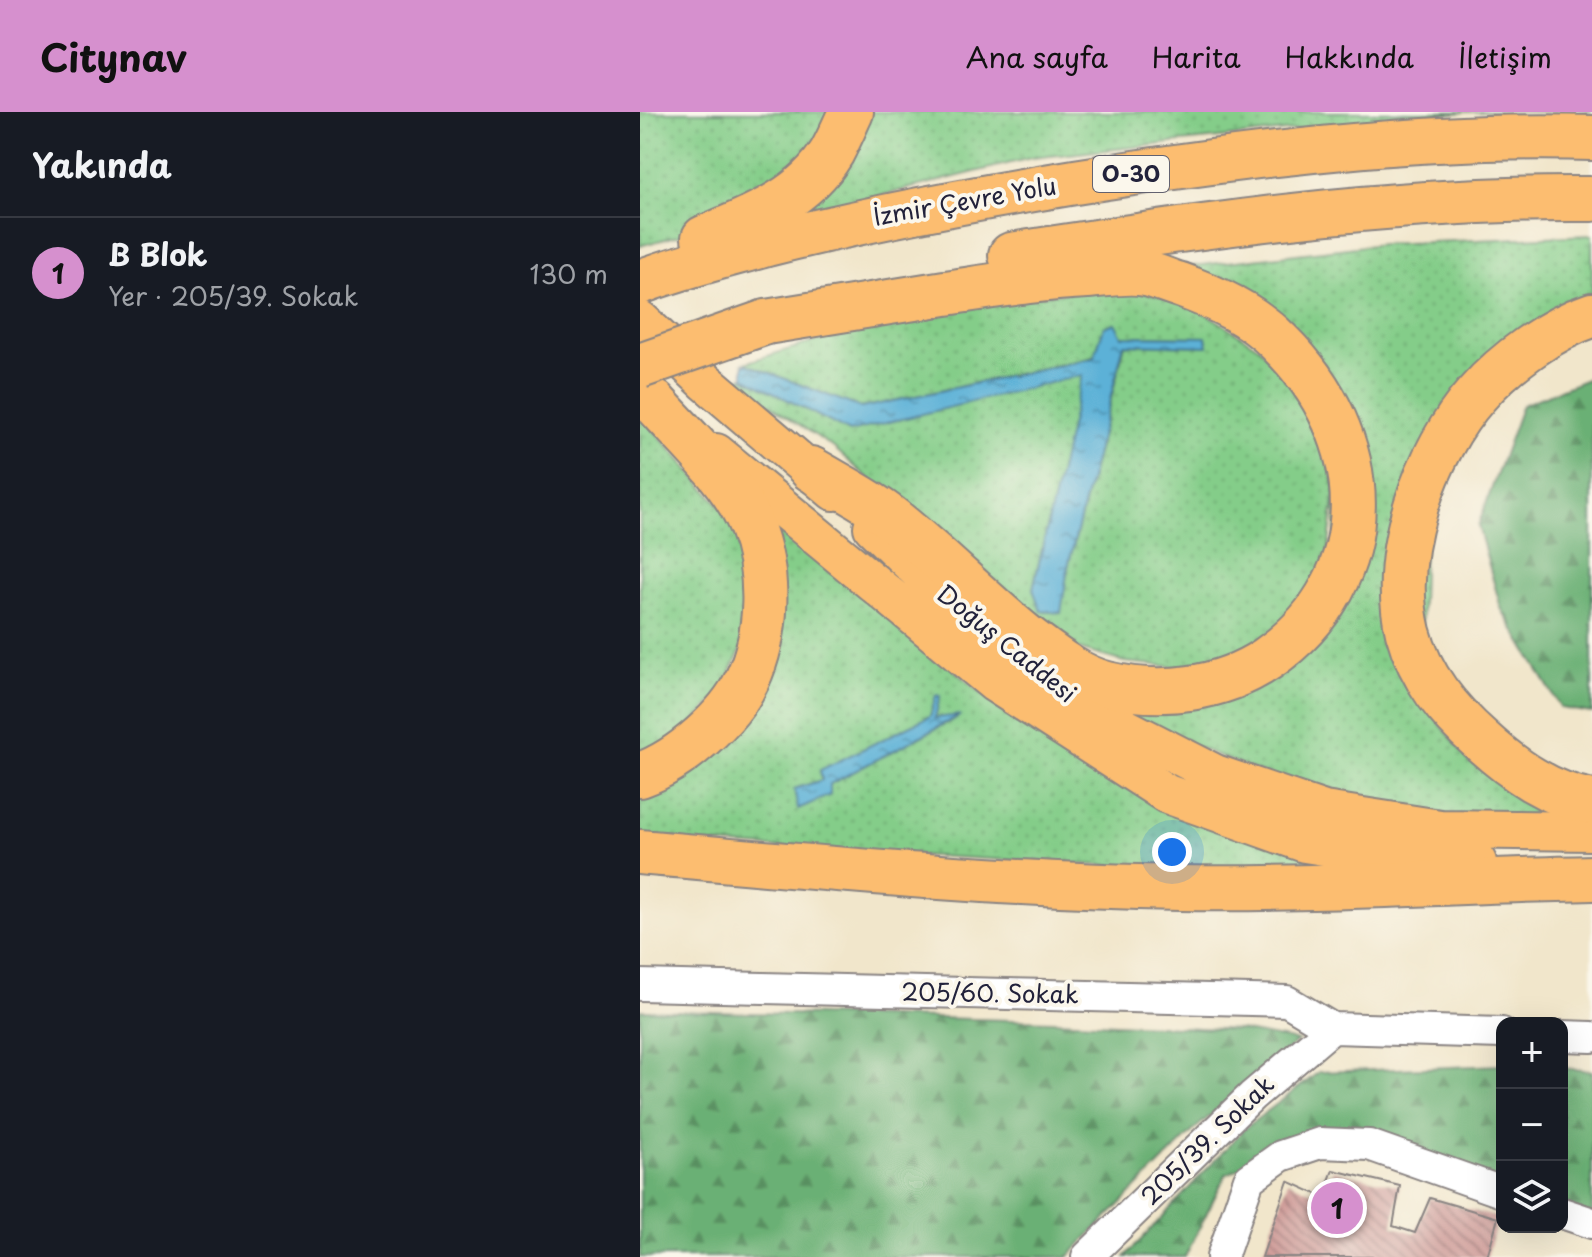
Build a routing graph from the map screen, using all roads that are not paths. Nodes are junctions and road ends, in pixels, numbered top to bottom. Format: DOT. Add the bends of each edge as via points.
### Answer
graph roads {
  1 [pos="851,112"];
  2 [pos="1592,138"];
  3 [pos="1592,199"];
  4 [pos="659,275"];
  5 [pos="1592,315"];
  6 [pos="640,320"];
  7 [pos="766,322"];
  8 [pos="645,386"];
  9 [pos="811,469"];
  10 [pos="640,775"];
  11 [pos="1592,802"];
  12 [pos="1592,831"];
  13 [pos="640,852"];
  14 [pos="1592,861"];
  15 [pos="1592,878"];
  16 [pos="640,985"];
  17 [pos="1332,1028"];
  18 [pos="1496,1033"];
  19 [pos="1568,1036"];
  20 [pos="1592,1037"];
  21 [pos="1496,1190"];
  22 [pos="1568,1215"];
  23 [pos="1592,1223"];
  24 [pos="1087,1257"];
  25 [pos="1222,1257"];
  1 -- 4 [label="highway" via="831,154 794,195 698,241"];
  2 -- 4 [label="highway, İzmir Çevre Yolu / O-30" via="1373,144 1226,159 854,222"];
  3 -- 7 [label="highway" via="1351,208 1178,229 979,259"];
  5 -- 11 [label="highway" via="1521,354 1477,394 1441,448 1410,521 1402,581 1409,632 1427,679 1452,714 1511,768 1573,799"];
  6 -- 9 [label="main road, Doğuş Caddesi"];
  7 -- 8 [label="highway, bridge"];
  7 -- 9 [label="highway" via="1047,277 1145,273 1223,301 1278,340 1309,376 1333,419 1350,468 1354,510 1338,581 1315,617 1286,645 1248,671 1203,687 1150,690 1105,684 1059,662 890,517"];
  8 -- 10 [label="highway" via="728,485 751,523 765,595 747,680 720,718 690,747"];
  8 -- 14 [label="main road, Doğuş Caddesi" via="995,683 1167,794 1320,846 1425,862"];
  9 -- 12 [label="main road, Doğuş Caddesi" via="947,598 1070,700 1215,774 1324,811 1440,829"];
  13 -- 15 [label="highway" via="932,878 1179,888"];
  16 -- 17 [label="street, 205/60. Sokak" via="1287,1001"];
  17 -- 18 [label="street"];
  17 -- 24 [label="street, 205/39. Sokak" via="1252,1096"];
  19 -- 20 [label="street"];
  21 -- 25 [label="street" via="1369,1145 1320,1143 1281,1156 1249,1179"];
  22 -- 23 [label="street"];
}
